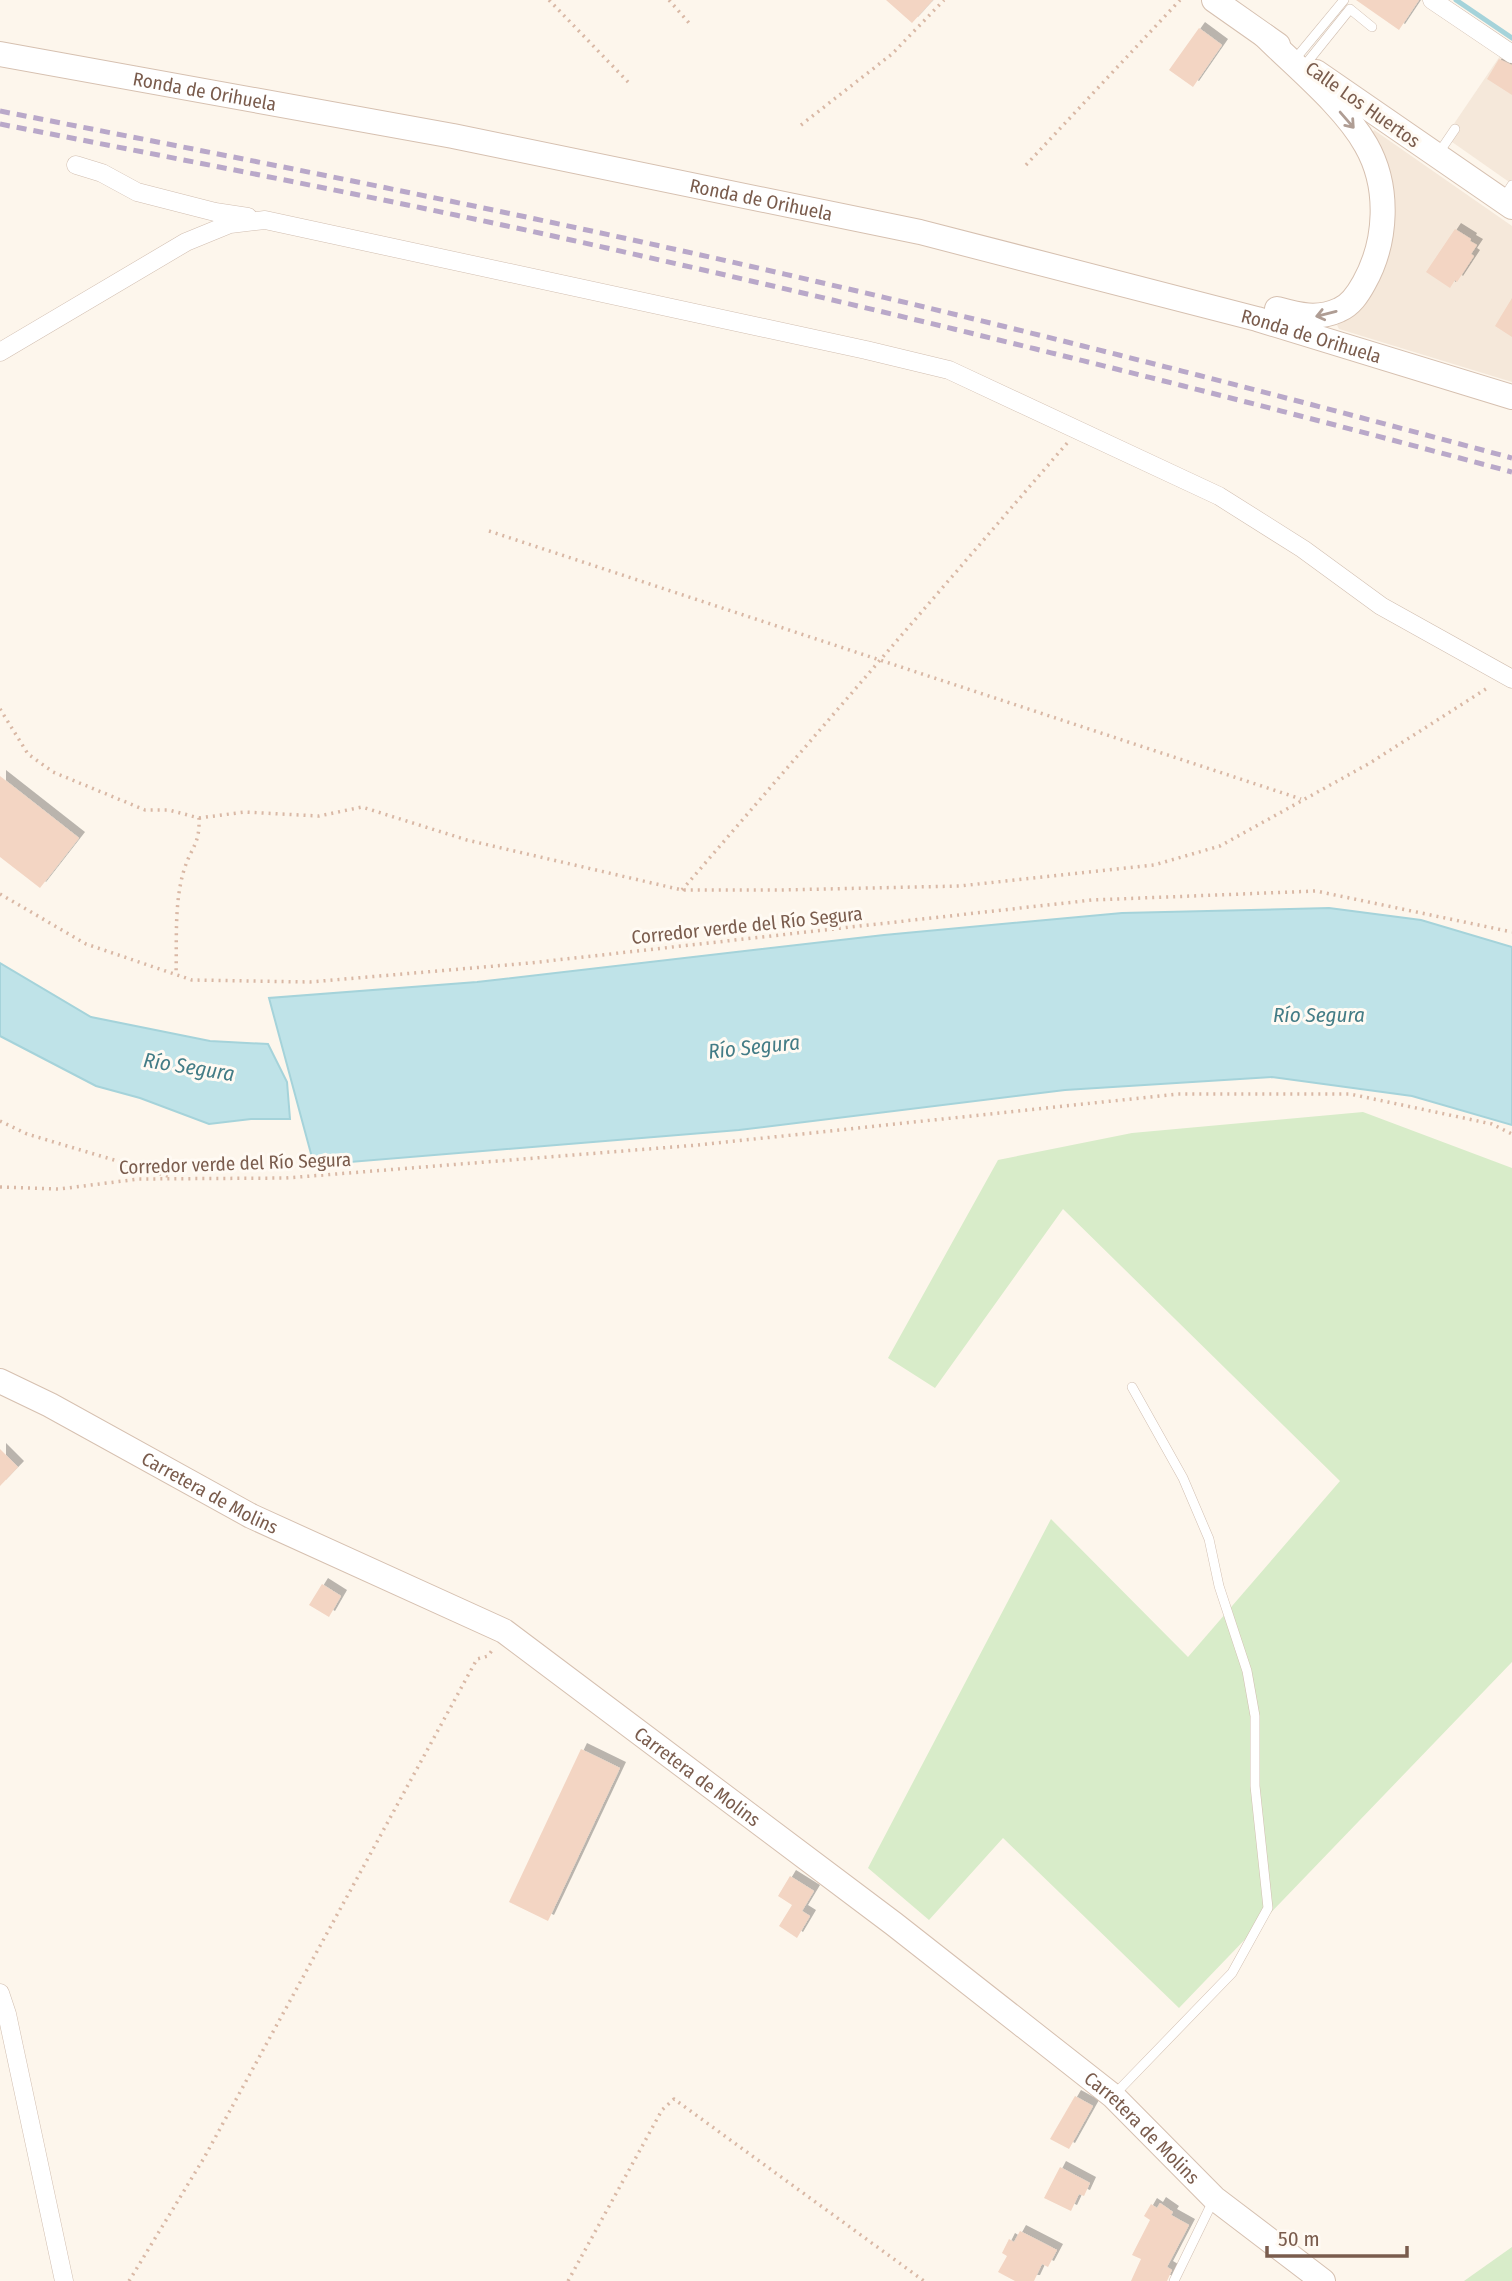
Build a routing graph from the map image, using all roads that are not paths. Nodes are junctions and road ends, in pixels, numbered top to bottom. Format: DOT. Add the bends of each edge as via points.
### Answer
graph roads {
  1 [pos="1214,0"];
  2 [pos="1344,0"];
  3 [pos="1432,0"];
  4 [pos="1372,27"];
  5 [pos="1265,36"];
  6 [pos="0,54"];
  7 [pos="1512,54"];
  8 [pos="1301,61"];
  9 [pos="1455,129"];
  10 [pos="1437,155"];
  11 [pos="76,165"];
  12 [pos="1509,197"];
  13 [pos="265,220"];
  14 [pos="920,232"];
  15 [pos="0,352"];
  16 [pos="1512,397"];
  17 [pos="1510,678"];
  18 [pos="0,1381"];
  19 [pos="1132,1387"];
  20 [pos="0,1993"];
  21 [pos="1113,2096"];
  22 [pos="1214,2198"];
  23 [pos="64,2281"];
  24 [pos="1174,2281"];
  25 [pos="1323,2281"];
  1 -- 5 [label="street, Calle Los Huertos"];
  2 -- 8 [label="lane"];
  3 -- 7 [label="street"];
  4 -- 8 [label="lane" via="1350,9"];
  5 -- 8 [label="street, Calle Los Huertos"];
  5 -- 14 [label="street, one-way" via="1349,121 1367,147 1380,182 1381,237 1371,270 1356,297 1342,309 1305,316 1000,238"];
  6 -- 14 [label="street, Ronda de Orihuela" via="453,136"];
  8 -- 10 [label="street, Calle Los Huertos"];
  9 -- 10 [label="lane"];
  10 -- 12 [label="street, Calle Los Huertos"];
  11 -- 13 [label="street" via="137,192"];
  13 -- 15 [label="street" via="230,224 186,243"];
  13 -- 17 [label="street" via="948,370 1219,496 1381,606"];
  14 -- 16 [label="street, Ronda de Orihuela" via="1257,319"];
  18 -- 21 [label="street, Carretera de Molins" via="251,1517 504,1631 894,1924"];
  19 -- 21 [label="lane" via="1183,1478 1209,1539 1247,1671 1255,1716 1255,1786 1268,1908 1231,1973"];
  20 -- 23 [label="street"];
  21 -- 22 [label="street, Carretera de Molins"];
  22 -- 24 [label="lane"];
  22 -- 25 [label="street, Carretera de Molins"];
}
